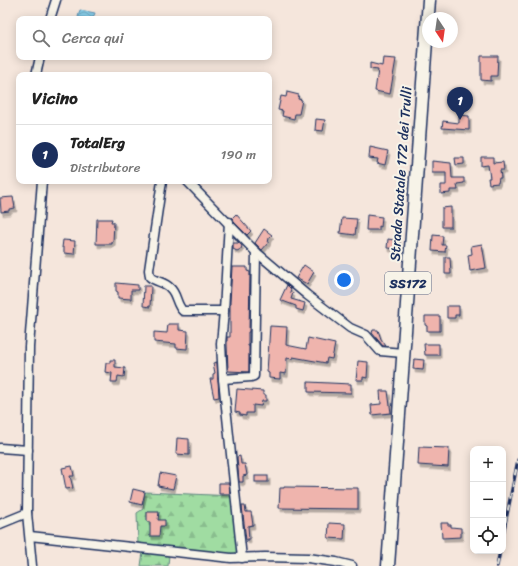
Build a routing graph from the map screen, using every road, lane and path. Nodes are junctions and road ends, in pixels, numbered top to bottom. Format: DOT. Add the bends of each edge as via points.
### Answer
graph roads {
  1 [pos="56,0"];
  2 [pos="429,0"];
  3 [pos="51,16"];
  4 [pos="39,60"];
  5 [pos="37,72"];
  6 [pos="42,184"];
  7 [pos="162,184"];
  8 [pos="190,184"];
  9 [pos="228,222"];
  10 [pos="256,252"];
  11 [pos="224,311"];
  12 [pos="402,353"];
  13 [pos="223,379"];
  14 [pos="0,448"];
  15 [pos="28,450"];
  16 [pos="27,513"];
  17 [pos="0,524"];
  18 [pos="30,536"];
  19 [pos="242,558"];
  20 [pos="32,566"];
  21 [pos="352,566"];
  22 [pos="388,566"];
  1 -- 3 [label="street"];
  2 -- 12 [label="main road, Strada Statale 172 dei Trulli / SS172"];
  4 -- 5 [label="street"];
  6 -- 15 [label="street" via="29,347"];
  7 -- 11 [label="street" via="150,277 166,283 172,289 183,311"];
  8 -- 9 [label="street"];
  9 -- 10 [label="street"];
  9 -- 11 [label="street"];
  10 -- 12 [label="street" via="350,328 366,335 380,351"];
  10 -- 13 [label="street" via="254,376"];
  11 -- 13 [label="street" via="220,344"];
  12 -- 22 [label="main road, Strada Statale 172 dei Trulli / SS172"];
  13 -- 19 [label="street"];
  14 -- 15 [label="street"];
  15 -- 16 [label="street"];
  16 -- 17 [label="street"];
  16 -- 18 [label="street"];
  18 -- 19 [label="street"];
  18 -- 20 [label="street"];
  19 -- 21 [label="street" via="308,558"];
}
